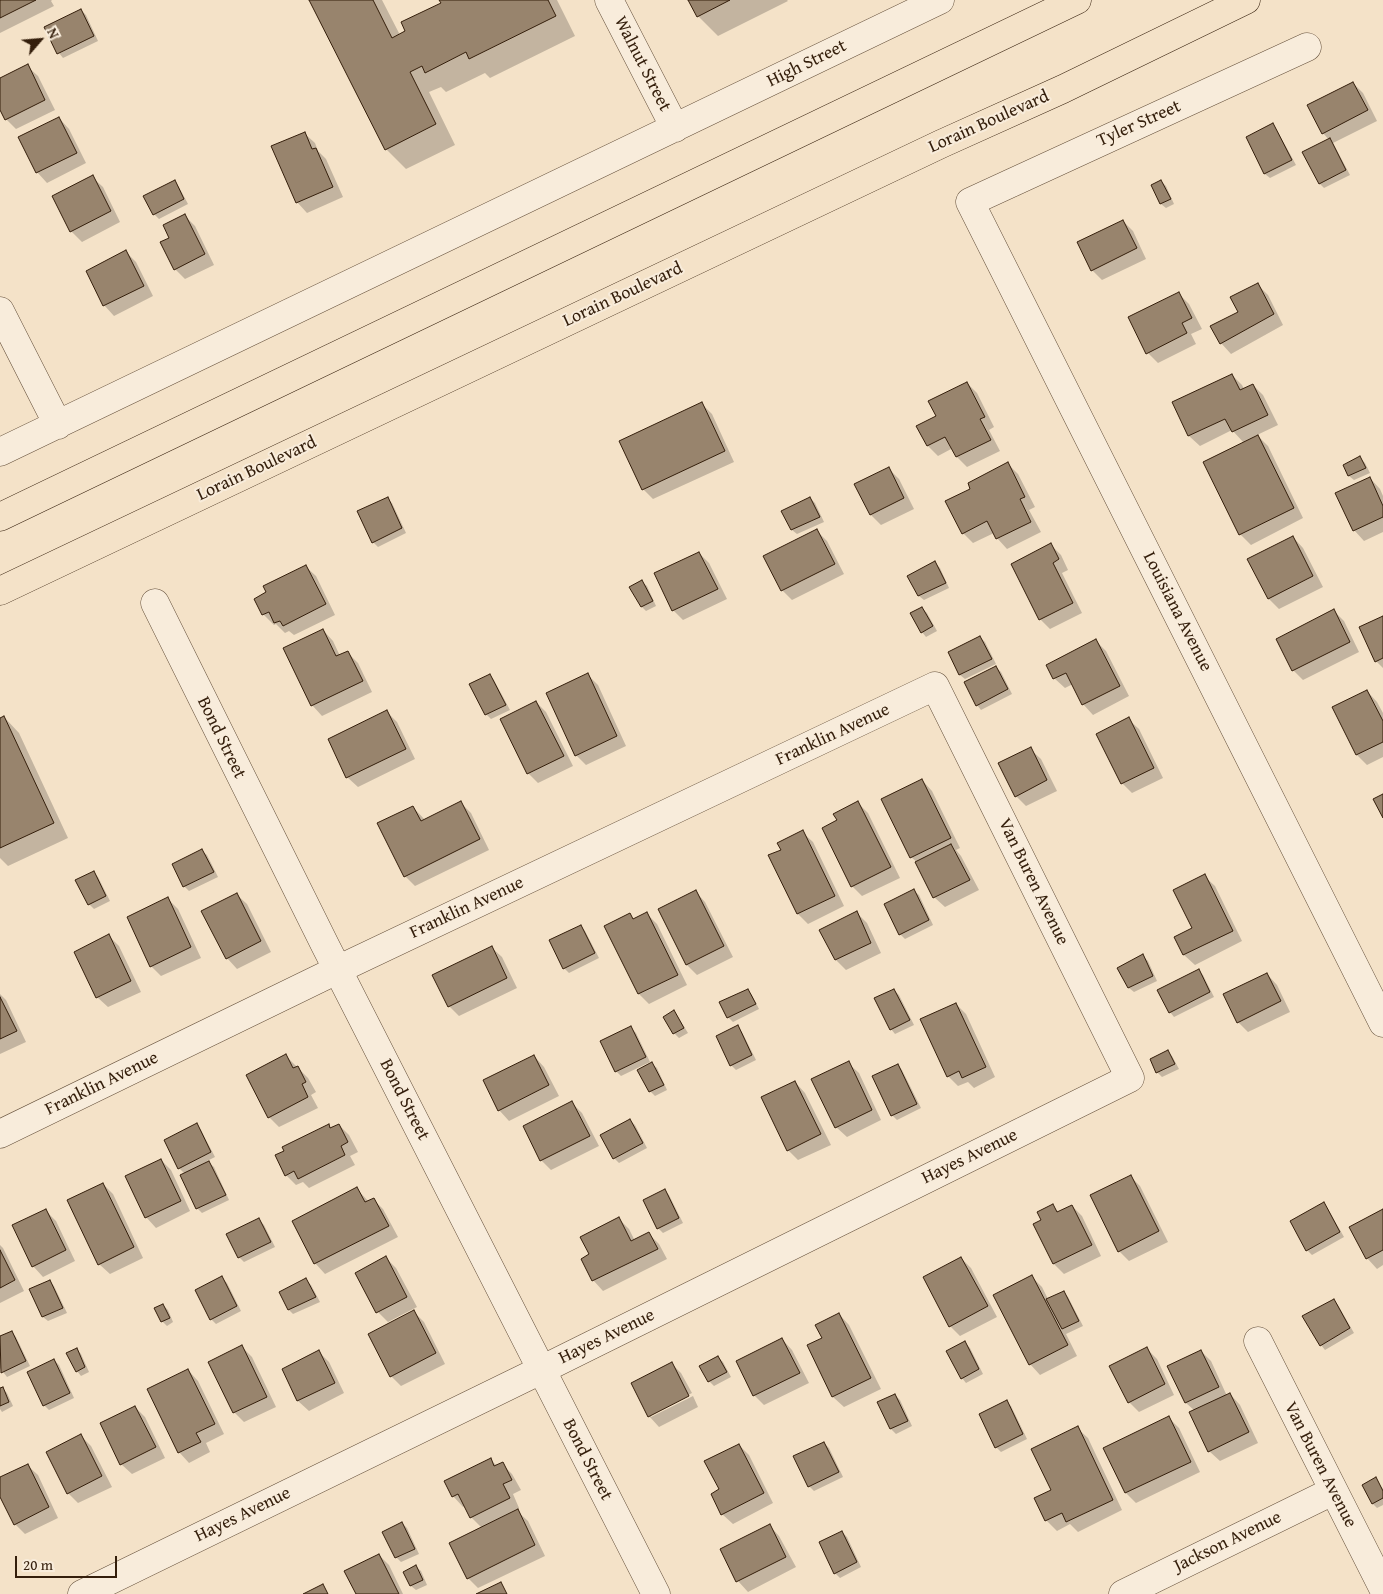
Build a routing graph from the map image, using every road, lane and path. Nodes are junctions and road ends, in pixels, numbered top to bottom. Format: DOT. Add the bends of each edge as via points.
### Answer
graph roads {
  1 [pos="609,0"];
  2 [pos="940,0"];
  3 [pos="1077,0"];
  4 [pos="1246,0"];
  5 [pos="1307,48"];
  6 [pos="675,128"];
  7 [pos="970,202"];
  8 [pos="0,311"];
  9 [pos="58,425"];
  10 [pos="0,452"];
  11 [pos="0,517"];
  12 [pos="0,591"];
  13 [pos="154,603"];
  14 [pos="936,686"];
  15 [pos="337,970"];
  16 [pos="1383,1023"];
  17 [pos="1130,1078"];
  18 [pos="0,1134"];
  19 [pos="1258,1340"];
  20 [pos="541,1370"];
  21 [pos="1333,1491"];
  22 [pos="1383,1588"];
  23 [pos="82,1594"];
  24 [pos="656,1594"];
  25 [pos="1122,1594"];
  1 -- 6 [label="street, Walnut Street"];
  2 -- 6 [label="street, High Street"];
  3 -- 11 [label="main road"];
  4 -- 12 [label="main road, Lorain Boulevard"];
  5 -- 7 [label="street, Tyler Street"];
  6 -- 9 [label="street"];
  7 -- 16 [label="street, Louisiana Avenue"];
  8 -- 9 [label="street"];
  9 -- 10 [label="street"];
  13 -- 15 [label="street, Bond Street"];
  14 -- 15 [label="street, Franklin Avenue"];
  14 -- 17 [label="street, Van Buren Avenue"];
  15 -- 18 [label="street, Franklin Avenue"];
  15 -- 20 [label="street, Bond Street"];
  17 -- 20 [label="street, Hayes Avenue"];
  19 -- 21 [label="street, Van Buren Avenue"];
  20 -- 23 [label="street, Hayes Avenue"];
  20 -- 24 [label="street, Bond Street"];
  21 -- 22 [label="street, Van Buren Avenue"];
  21 -- 25 [label="street, Jackson Avenue"];
}
